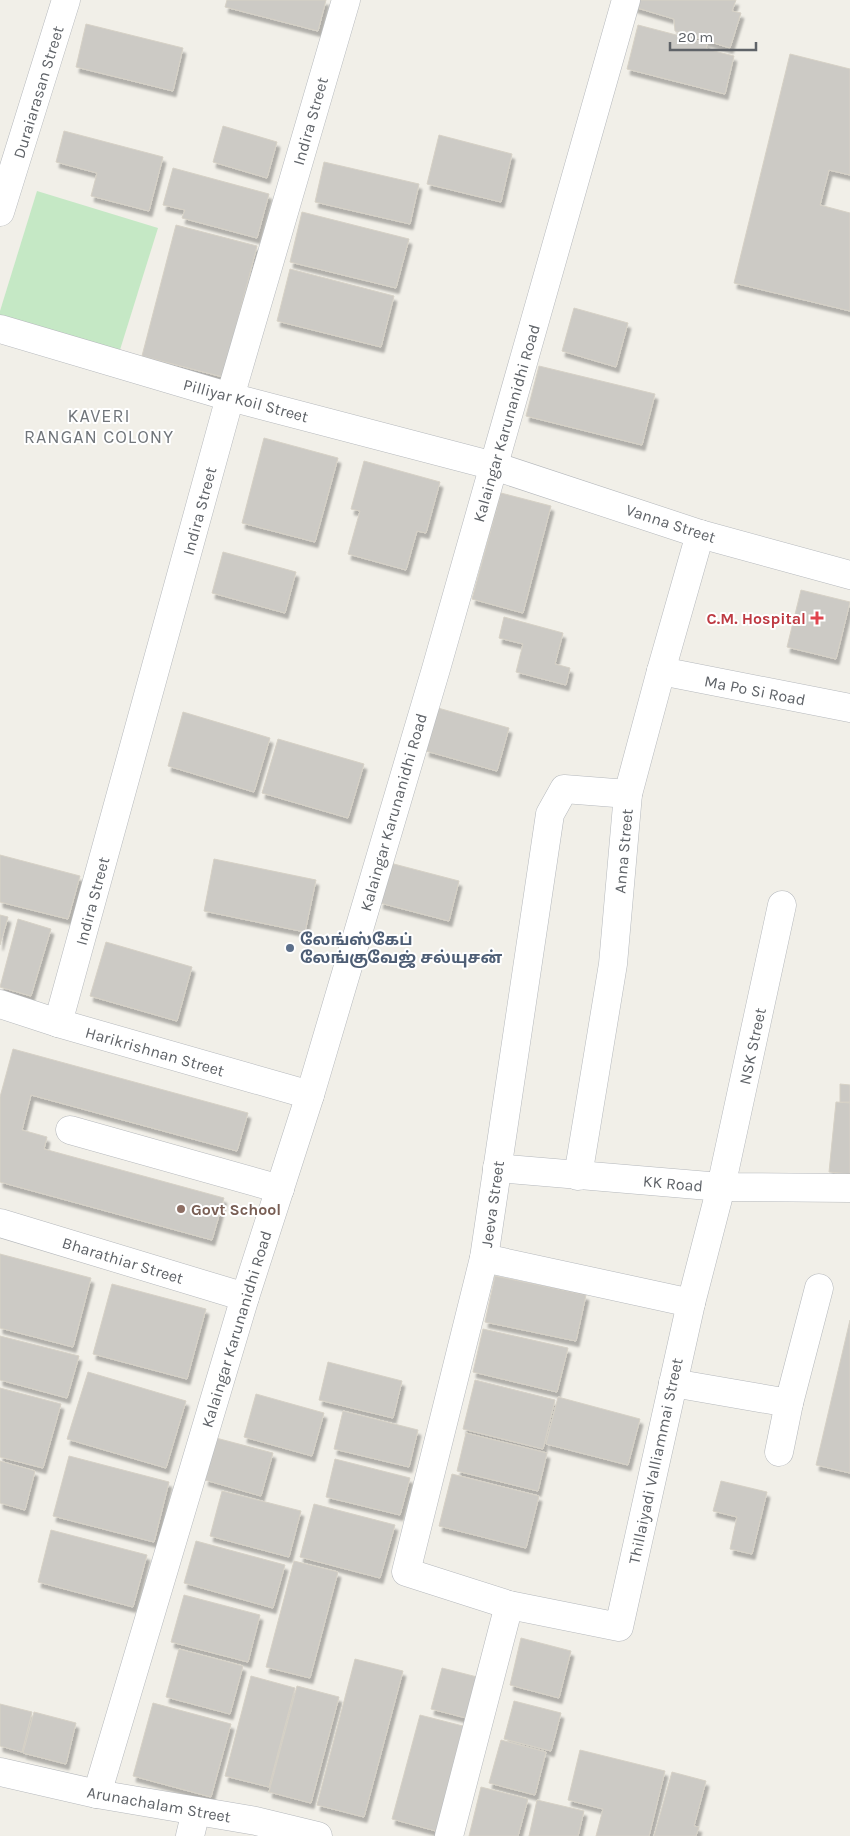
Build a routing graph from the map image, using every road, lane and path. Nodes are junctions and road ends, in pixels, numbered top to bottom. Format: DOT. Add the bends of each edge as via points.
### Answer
graph roads {
  1 [pos="66,0"];
  2 [pos="346,0"];
  3 [pos="626,0"];
  4 [pos="0,212"];
  5 [pos="0,329"];
  6 [pos="230,397"];
  7 [pos="494,466"];
  8 [pos="700,534"];
  9 [pos="850,575"];
  10 [pos="660,671"];
  11 [pos="850,708"];
  12 [pos="628,794"];
  13 [pos="782,905"];
  14 [pos="0,1004"];
  15 [pos="58,1023"];
  16 [pos="310,1095"];
  17 [pos="70,1130"];
  18 [pos="497,1168"];
  19 [pos="578,1176"];
  20 [pos="721,1187"];
  21 [pos="850,1188"];
  22 [pos="280,1189"];
  23 [pos="0,1223"];
  24 [pos="484,1258"];
  25 [pos="819,1288"];
  26 [pos="245,1297"];
  27 [pos="691,1303"];
  28 [pos="673,1383"];
  29 [pos="789,1402"];
  30 [pos="779,1452"];
  31 [pos="509,1605"];
  32 [pos="0,1772"];
  33 [pos="98,1794"];
  34 [pos="193,1824"];
  35 [pos="318,1836"];
  36 [pos="449,1836"];
  1 -- 4 [label="street, Duraiarasan Street"];
  2 -- 6 [label="street, Indira Street"];
  3 -- 7 [label="street, Kalaingar Karunanidhi Road"];
  5 -- 6 [label="street, Pilliyar Koil Street"];
  6 -- 7 [label="street, Pilliyar Koil Street"];
  6 -- 15 [label="street, Indira Street"];
  7 -- 8 [label="street, Vanna Street"];
  7 -- 16 [label="street, Kalaingar Karunanidhi Road"];
  8 -- 9 [label="street, Vanna Street"];
  8 -- 10 [label="street, Anna Street"];
  10 -- 11 [label="street, Ma Po Si Road"];
  10 -- 12 [label="street, Anna Street"];
  12 -- 18 [label="street, Jeeva Street" via="564,789 550,814"];
  12 -- 19 [label="street, Anna Street" via="613,964"];
  13 -- 20 [label="street, NSK Street"];
  14 -- 15 [label="street, Harikrishnan Street"];
  15 -- 16 [label="street, Harikrishnan Street"];
  16 -- 22 [label="street, Kalaingar Karunanidhi Road"];
  17 -- 22 [label="street"];
  18 -- 19 [label="street, KK Road"];
  18 -- 24 [label="street, Jeeva Street"];
  19 -- 20 [label="street, KK Road"];
  20 -- 21 [label="street, KK Road"];
  20 -- 27 [label="street, Thillaiyadi Valliammai Street"];
  22 -- 26 [label="street, Kalaingar Karunanidhi Road"];
  23 -- 26 [label="street, Bharathiar Street"];
  24 -- 27 [label="street"];
  24 -- 31 [label="street, Jeeva Street" via="406,1572"];
  25 -- 29 [label="street"];
  26 -- 33 [label="street, Kalaingar Karunanidhi Road"];
  27 -- 28 [label="street, Thillaiyadi Valliammai Street"];
  28 -- 29 [label="street"];
  28 -- 31 [label="street, Thillaiyadi Valliammai Street" via="619,1627"];
  29 -- 30 [label="street"];
  31 -- 36 [label="street"];
  32 -- 33 [label="street, Arunachalam Street"];
  33 -- 34 [label="street, Arunachalam Street"];
  34 -- 35 [label="street, Arunachalam Street" via="256,1822"];
}
